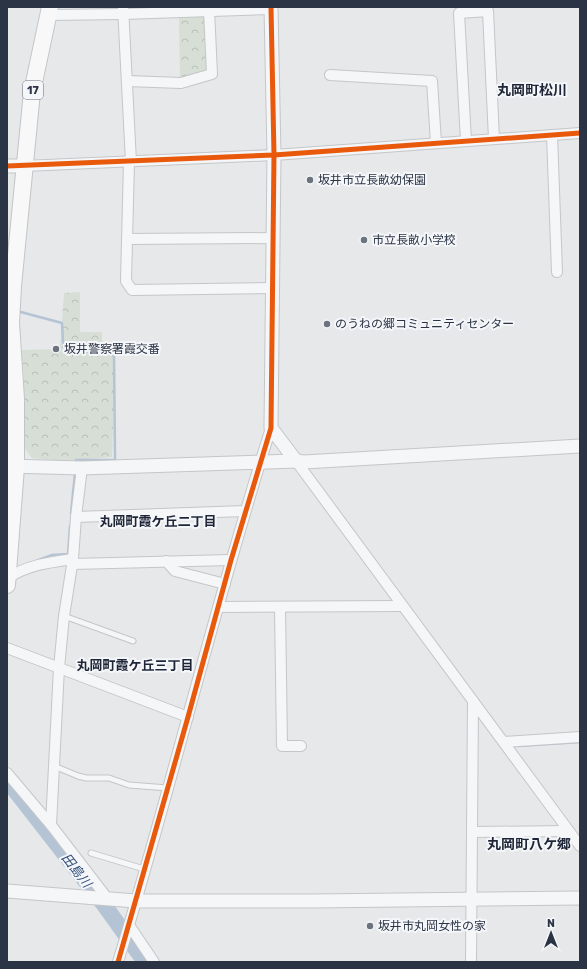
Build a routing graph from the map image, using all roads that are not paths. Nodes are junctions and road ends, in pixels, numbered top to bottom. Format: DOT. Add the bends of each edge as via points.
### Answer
graph roads {
  1 [pos="271,8"];
  2 [pos="215,9"];
  3 [pos="50,11"];
  4 [pos="123,11"];
  5 [pos="330,75"];
  6 [pos="126,81"];
  7 [pos="580,133"];
  8 [pos="552,135"];
  9 [pos="494,139"];
  10 [pos="466,141"];
  11 [pos="436,143"];
  12 [pos="274,155"];
  13 [pos="130,162"];
  14 [pos="7,166"];
  15 [pos="24,166"];
  16 [pos="273,238"];
  17 [pos="127,239"];
  18 [pos="557,272"];
  19 [pos="272,288"];
  20 [pos="271,428"];
  21 [pos="580,446"];
  22 [pos="296,461"];
  23 [pos="260,463"];
  24 [pos="11,466"];
  25 [pos="82,468"];
  26 [pos="245,511"];
  27 [pos="76,517"];
  28 [pos="231,560"];
  29 [pos="166,561"];
  30 [pos="72,562"];
  31 [pos="7,582"];
  32 [pos="225,584"];
  33 [pos="402,606"];
  34 [pos="218,607"];
  35 [pos="280,607"];
  36 [pos="64,616"];
  37 [pos="134,640"];
  38 [pos="7,648"];
  39 [pos="59,668"];
  40 [pos="473,701"];
  41 [pos="188,717"];
  42 [pos="580,737"];
  43 [pos="504,742"];
  44 [pos="300,746"];
  45 [pos="54,766"];
  46 [pos="7,773"];
  47 [pos="168,788"];
  48 [pos="51,825"];
  49 [pos="569,830"];
  50 [pos="472,832"];
  51 [pos="580,846"];
  52 [pos="91,853"];
  53 [pos="144,869"];
  54 [pos="7,891"];
  55 [pos="107,898"];
  56 [pos="580,898"];
  57 [pos="136,900"];
  58 [pos="471,900"];
  59 [pos="129,925"];
  60 [pos="118,962"];
  61 [pos="154,962"];
  62 [pos="471,962"];
  1 -- 2 [label="street"];
  1 -- 12 [label="street"];
  2 -- 4 [label="street"];
  2 -- 6 [label="street" via="212,74 182,83"];
  3 -- 4 [label="street"];
  3 -- 15 [label="main road, 17" via="32,92"];
  4 -- 6 [label="street"];
  5 -- 11 [label="street" via="432,81"];
  6 -- 13 [label="street"];
  7 -- 8 [label="street"];
  8 -- 9 [label="street"];
  8 -- 18 [label="street"];
  9 -- 10 [label="street"];
  9 -- 10 [label="street" via="488,11 458,13"];
  10 -- 11 [label="street"];
  11 -- 12 [label="street"];
  12 -- 13 [label="street"];
  12 -- 16 [label="street"];
  13 -- 15 [label="street"];
  13 -- 17 [label="street"];
  14 -- 15 [label="street"];
  15 -- 24 [label="main road, 17" via="11,323 16,399"];
  16 -- 17 [label="street"];
  16 -- 19 [label="street"];
  17 -- 19 [label="street" via="126,281 132,290"];
  19 -- 20 [label="street"];
  20 -- 22 [label="street"];
  20 -- 23 [label="street"];
  21 -- 22 [label="street"];
  22 -- 23 [label="street"];
  22 -- 33 [label="street"];
  23 -- 25 [label="street"];
  23 -- 26 [label="street"];
  24 -- 25 [label="street"];
  24 -- 31 [label="main road, 17"];
  25 -- 27 [label="street"];
  26 -- 27 [label="street"];
  26 -- 28 [label="street"];
  27 -- 30 [label="street"];
  28 -- 29 [label="street"];
  28 -- 32 [label="street"];
  29 -- 30 [label="street"];
  29 -- 32 [label="street" via="175,571"];
  30 -- 31 [label="street" via="49,562 28,568"];
  30 -- 36 [label="street"];
  32 -- 34 [label="street"];
  33 -- 35 [label="street"];
  33 -- 40 [label="street"];
  34 -- 35 [label="street"];
  34 -- 41 [label="street"];
  35 -- 44 [label="street" via="282,746"];
  36 -- 37 [label="lane"];
  36 -- 39 [label="street"];
  38 -- 39 [label="street"];
  39 -- 41 [label="street"];
  39 -- 45 [label="street"];
  40 -- 43 [label="street"];
  40 -- 50 [label="street"];
  41 -- 47 [label="street"];
  42 -- 43 [label="street"];
  43 -- 49 [label="street"];
  45 -- 47 [label="lane" via="86,778 109,778 129,785"];
  45 -- 48 [label="street"];
  46 -- 48 [label="street"];
  47 -- 53 [label="street"];
  48 -- 55 [label="street"];
  49 -- 50 [label="street"];
  49 -- 51 [label="street"];
  50 -- 58 [label="street"];
  52 -- 53 [label="lane"];
  53 -- 57 [label="street"];
  54 -- 55 [label="street"];
  55 -- 57 [label="street"];
  56 -- 58 [label="street"];
  57 -- 58 [label="street"];
  57 -- 59 [label="street"];
  58 -- 62 [label="street"];
  59 -- 60 [label="street"];
  59 -- 61 [label="street"];
}
